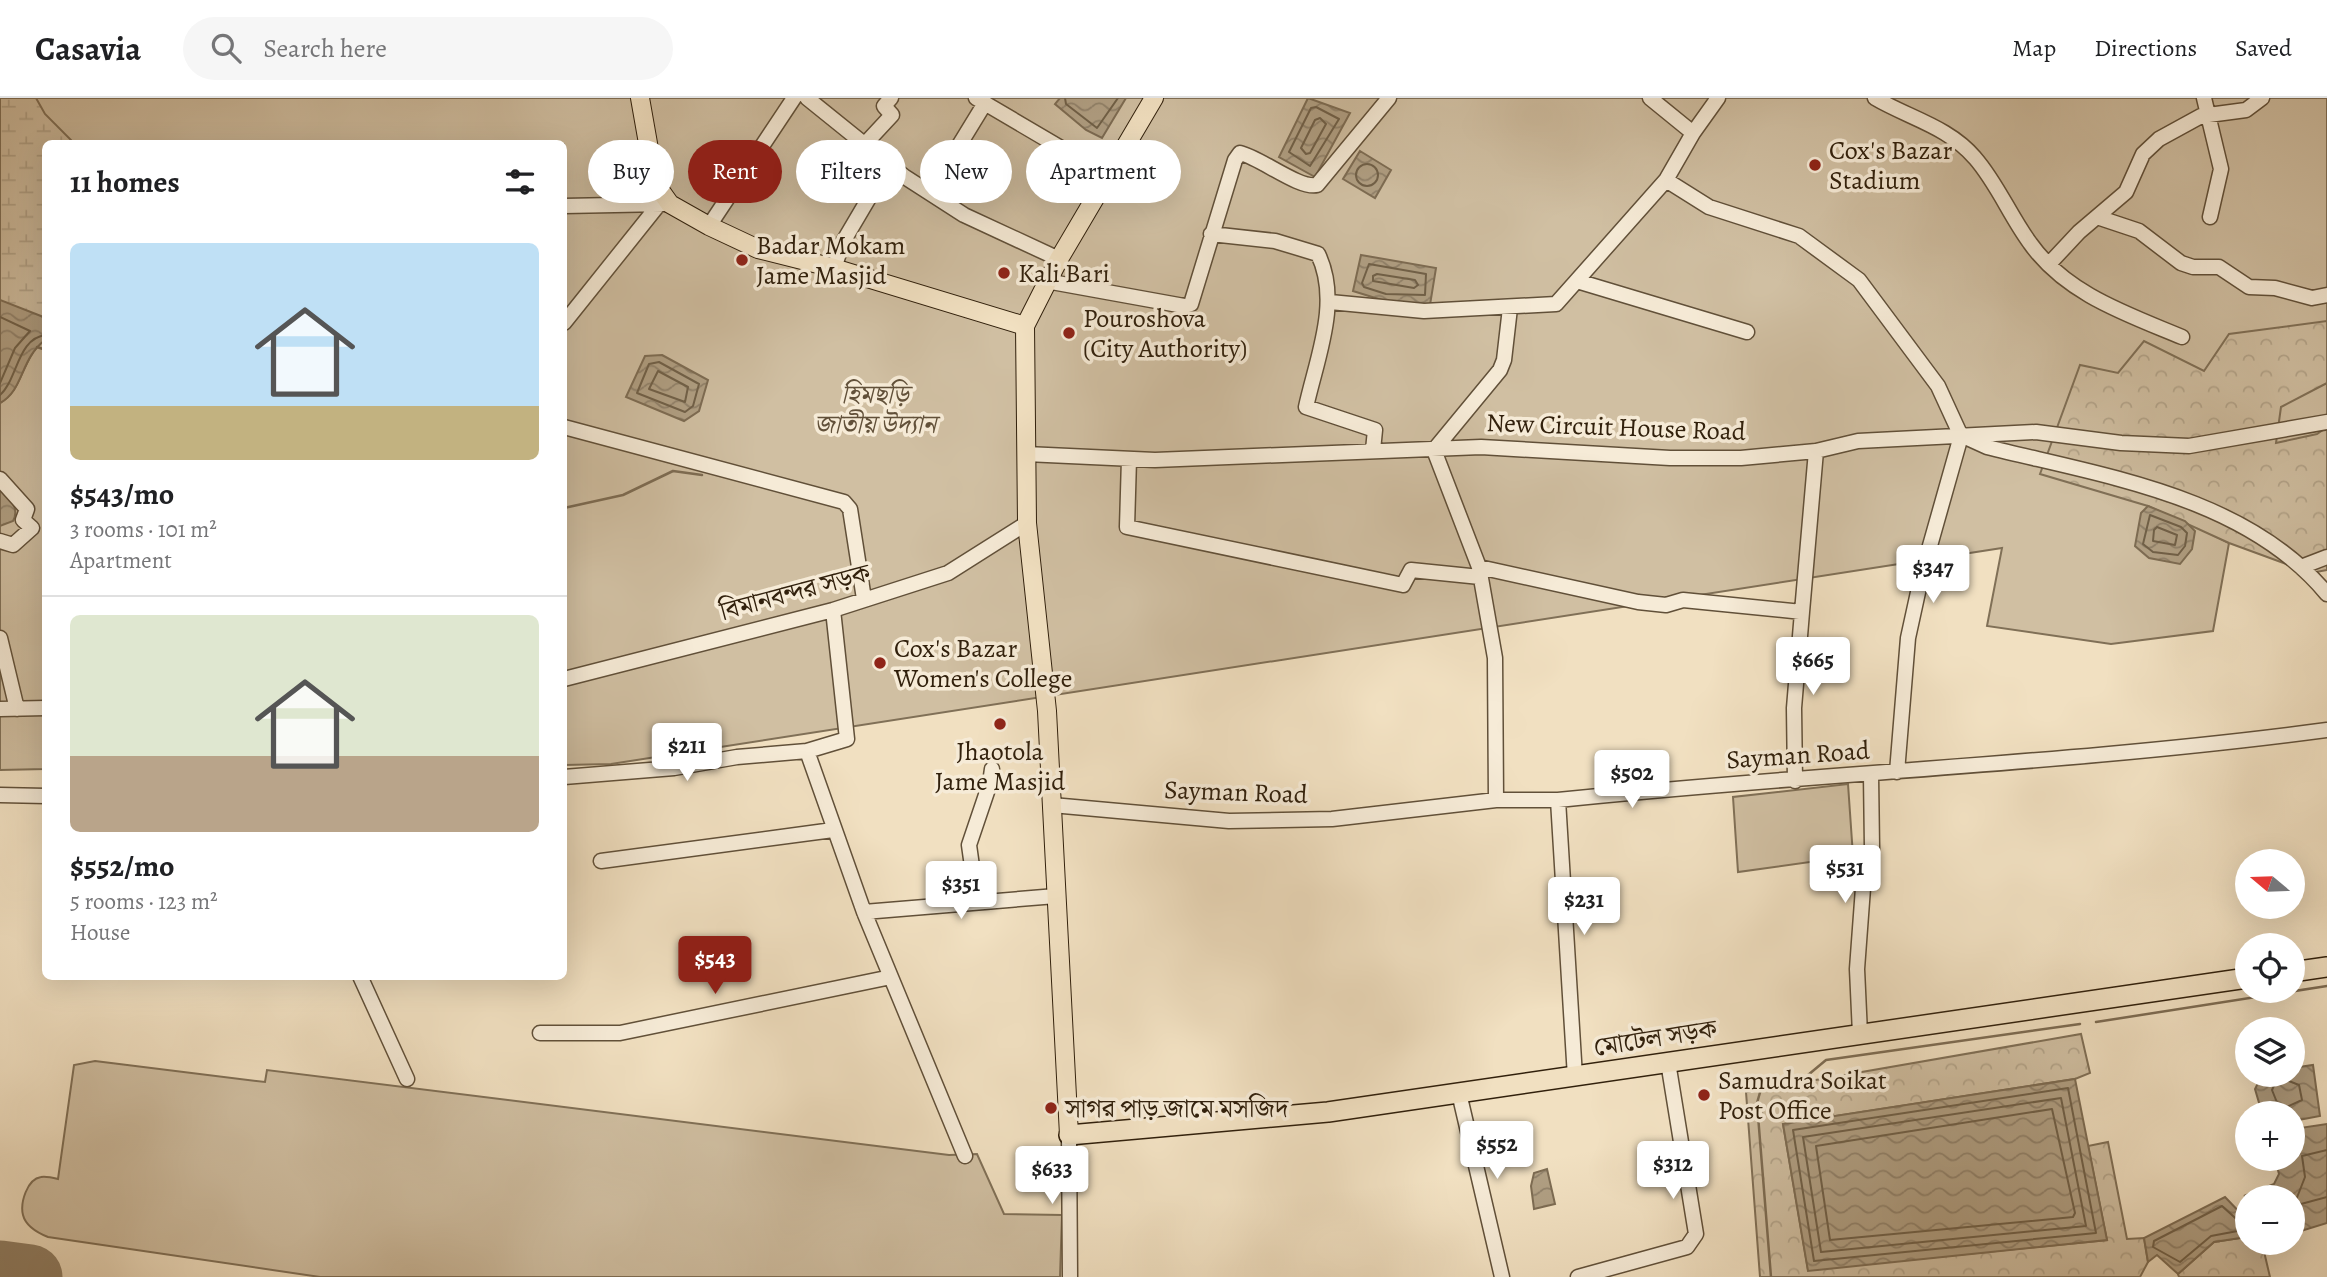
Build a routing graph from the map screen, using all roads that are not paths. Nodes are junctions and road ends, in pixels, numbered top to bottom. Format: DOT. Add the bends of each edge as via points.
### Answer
graph roads {
  1 [pos="640,98"];
  2 [pos="794,98"];
  3 [pos="807,98"];
  4 [pos="891,98"];
  5 [pos="1154,98"];
  6 [pos="1389,98"];
  7 [pos="1650,98"];
  8 [pos="1718,98"];
  9 [pos="1875,98"];
  10 [pos="2204,98"];
  11 [pos="2262,98"];
  12 [pos="980,101"];
  13 [pos="2208,114"];
  14 [pos="1693,133"];
  15 [pos="860,140"];
  16 [pos="869,140"];
  17 [pos="959,140"];
  18 [pos="1047,140"];
  19 [pos="1128,140"];
  20 [pos="1666,180"];
  21 [pos="865,203"];
  22 [pos="945,203"];
  23 [pos="1091,203"];
  24 [pos="665,204"];
  25 [pos="567,205"];
  26 [pos="2097,216"];
  27 [pos="2210,217"];
  28 [pos="709,226"];
  29 [pos="1211,234"];
  30 [pos="1059,259"];
  31 [pos="2050,263"];
  32 [pos="834,268"];
  33 [pos="1046,281"];
  34 [pos="1577,281"];
  35 [pos="2327,295"];
  36 [pos="1330,302"];
  37 [pos="1510,308"];
  38 [pos="567,319"];
  39 [pos="1025,326"];
  40 [pos="1747,332"];
  41 [pos="2182,337"];
  42 [pos="2327,422"];
  43 [pos="567,427"];
  44 [pos="1961,436"];
  45 [pos="1373,450"];
  46 [pos="1434,450"];
  47 [pos="1816,451"];
  48 [pos="1026,454"];
  49 [pos="1129,459"];
  50 [pos="0,479"];
  51 [pos="1027,523"];
  52 [pos="0,541"];
  53 [pos="2327,557"];
  54 [pos="2301,567"];
  55 [pos="1480,572"];
  56 [pos="2327,594"];
  57 [pos="864,599"];
  58 [pos="833,610"];
  59 [pos="1802,612"];
  60 [pos="0,638"];
  61 [pos="567,678"];
  62 [pos="42,708"];
  63 [pos="0,709"];
  64 [pos="17,709"];
  65 [pos="2327,730"];
  66 [pos="807,751"];
  67 [pos="992,769"];
  68 [pos="1897,772"];
  69 [pos="1871,775"];
  70 [pos="567,777"];
  71 [pos="1795,781"];
  72 [pos="0,795"];
  73 [pos="42,796"];
  74 [pos="1496,800"];
  75 [pos="1558,800"];
  76 [pos="1052,805"];
  77 [pos="833,830"];
  78 [pos="601,862"];
  79 [pos="1056,896"];
  80 [pos="977,902"];
  81 [pos="864,912"];
  82 [pos="2327,967"];
  83 [pos="2305,970"];
  84 [pos="891,977"];
  85 [pos="362,980"];
  86 [pos="2235,980"];
  87 [pos="540,1033"];
  88 [pos="1860,1034"];
  89 [pos="1668,1062"];
  90 [pos="1576,1077"];
  91 [pos="407,1079"];
  92 [pos="1459,1093"];
  93 [pos="1069,1135"];
  94 [pos="965,1156"];
  95 [pos="1070,1277"];
  96 [pos="1502,1277"];
  97 [pos="1578,1277"];
  1 -- 24 [label="main road" via="655,183"];
  2 -- 28 [label="street"];
  3 -- 15 [label="street"];
  4 -- 16 [label="street" via="884,106 892,114"];
  5 -- 19 [label="main road"];
  6 -- 29 [label="street" via="1317,185 1307,187 1256,157 1240,153"];
  7 -- 14 [label="street"];
  8 -- 14 [label="street"];
  9 -- 31 [label="street" via="1944,131 1975,157 2031,245"];
  10 -- 13 [label="street"];
  11 -- 13 [label="street" via="2246,110"];
  12 -- 17 [label="street"];
  12 -- 18 [label="street"];
  13 -- 26 [label="street" via="2159,139 2143,154 2126,192"];
  13 -- 27 [label="street" via="2221,169"];
  14 -- 20 [label="street"];
  20 -- 34 [label="street"];
  20 -- 44 [label="street" via="1709,206 1798,236 1859,280 1938,386"];
  21 -- 32 [label="street"];
  22 -- 30 [label="street"];
  23 -- 30 [label="main road"];
  24 -- 25 [label="street"];
  24 -- 28 [label="main road"];
  24 -- 38 [label="street"];
  26 -- 31 [label="street"];
  26 -- 35 [label="street" via="2139,230 2181,263 2220,267 2249,287 2312,298"];
  28 -- 32 [label="main road" via="758,249"];
  29 -- 33 [label="street" via="1194,297 1184,306"];
  29 -- 36 [label="street" via="1275,241 1318,254"];
  30 -- 33 [label="main road"];
  31 -- 41 [label="street" via="2096,300"];
  32 -- 39 [label="main road"];
  33 -- 39 [label="main road"];
  34 -- 37 [label="street" via="1556,304"];
  34 -- 40 [label="street"];
  36 -- 37 [label="street" via="1424,311"];
  36 -- 45 [label="street" via="1306,407 1375,430"];
  37 -- 46 [label="street" via="1500,370"];
  39 -- 48 [label="main road"];
  42 -- 44 [label="street, New Circuit House Road" via="2189,446 2036,432"];
  43 -- 57 [label="street" via="844,502 850,509"];
  44 -- 47 [label="street, New Circuit House Road" via="1858,441"];
  44 -- 54 [label="street" via="2225,516"];
  44 -- 68 [label="street" via="1908,638"];
  45 -- 46 [label="street, New Circuit House Road"];
  45 -- 49 [label="street, New Circuit House Road"];
  46 -- 47 [label="street, New Circuit House Road" via="1481,447 1705,458"];
  46 -- 55 [label="street"];
  47 -- 59 [label="street"];
  48 -- 49 [label="street, New Circuit House Road"];
  48 -- 51 [label="main road"];
  49 -- 55 [label="street" via="1127,527 1403,585 1411,570"];
  50 -- 52 [label="street" via="27,509 23,520 32,528 13,545"];
  51 -- 57 [label="street, বিমানবন্দর সড়ক" via="948,573"];
  51 -- 76 [label="main road"];
  53 -- 54 [label="street"];
  54 -- 56 [label="street"];
  55 -- 59 [label="street" via="1534,577 1637,602 1667,605 1682,600"];
  55 -- 74 [label="street" via="1495,658"];
  57 -- 58 [label="street, বিমানবন্দর সড়ক"];
  58 -- 61 [label="street, বিমানবন্দর সড়ক"];
  58 -- 66 [label="street" via="847,739"];
  59 -- 71 [label="street" via="1794,708"];
  60 -- 64 [label="street"];
  62 -- 64 [label="street"];
  63 -- 64 [label="street"];
  65 -- 68 [label="street, Sayman Road" via="2213,745"];
  66 -- 70 [label="street"];
  66 -- 77 [label="street"];
  67 -- 80 [label="street" via="969,845"];
  68 -- 69 [label="street, Sayman Road"];
  69 -- 71 [label="street, Sayman Road"];
  69 -- 88 [label="street" via="1872,848 1863,888 1857,969"];
  71 -- 75 [label="street, Sayman Road"];
  72 -- 73 [label="street"];
  74 -- 75 [label="street, Sayman Road"];
  74 -- 76 [label="street, Sayman Road" via="1319,820 1229,821"];
  75 -- 90 [label="street"];
  76 -- 79 [label="main road"];
  77 -- 78 [label="street"];
  77 -- 81 [label="street"];
  79 -- 80 [label="street"];
  79 -- 93 [label="main road"];
  80 -- 81 [label="street"];
  81 -- 84 [label="street"];
  82 -- 83 [label="highway"];
  84 -- 87 [label="street" via="620,1033"];
  84 -- 94 [label="street"];
  85 -- 91 [label="street"];
  86 -- 88 [label="highway, মোটেল সড়ক"];
  88 -- 89 [label="highway, মোটেল সড়ক"];
  89 -- 90 [label="highway, মোটেল সড়ক"];
  89 -- 97 [label="street" via="1696,1234 1693,1242"];
  90 -- 92 [label="highway, মোটেল সড়ক"];
  92 -- 93 [label="highway, মোটেল সড়ক" via="1328,1112"];
  92 -- 96 [label="street"];
  93 -- 95 [label="street"];
}
